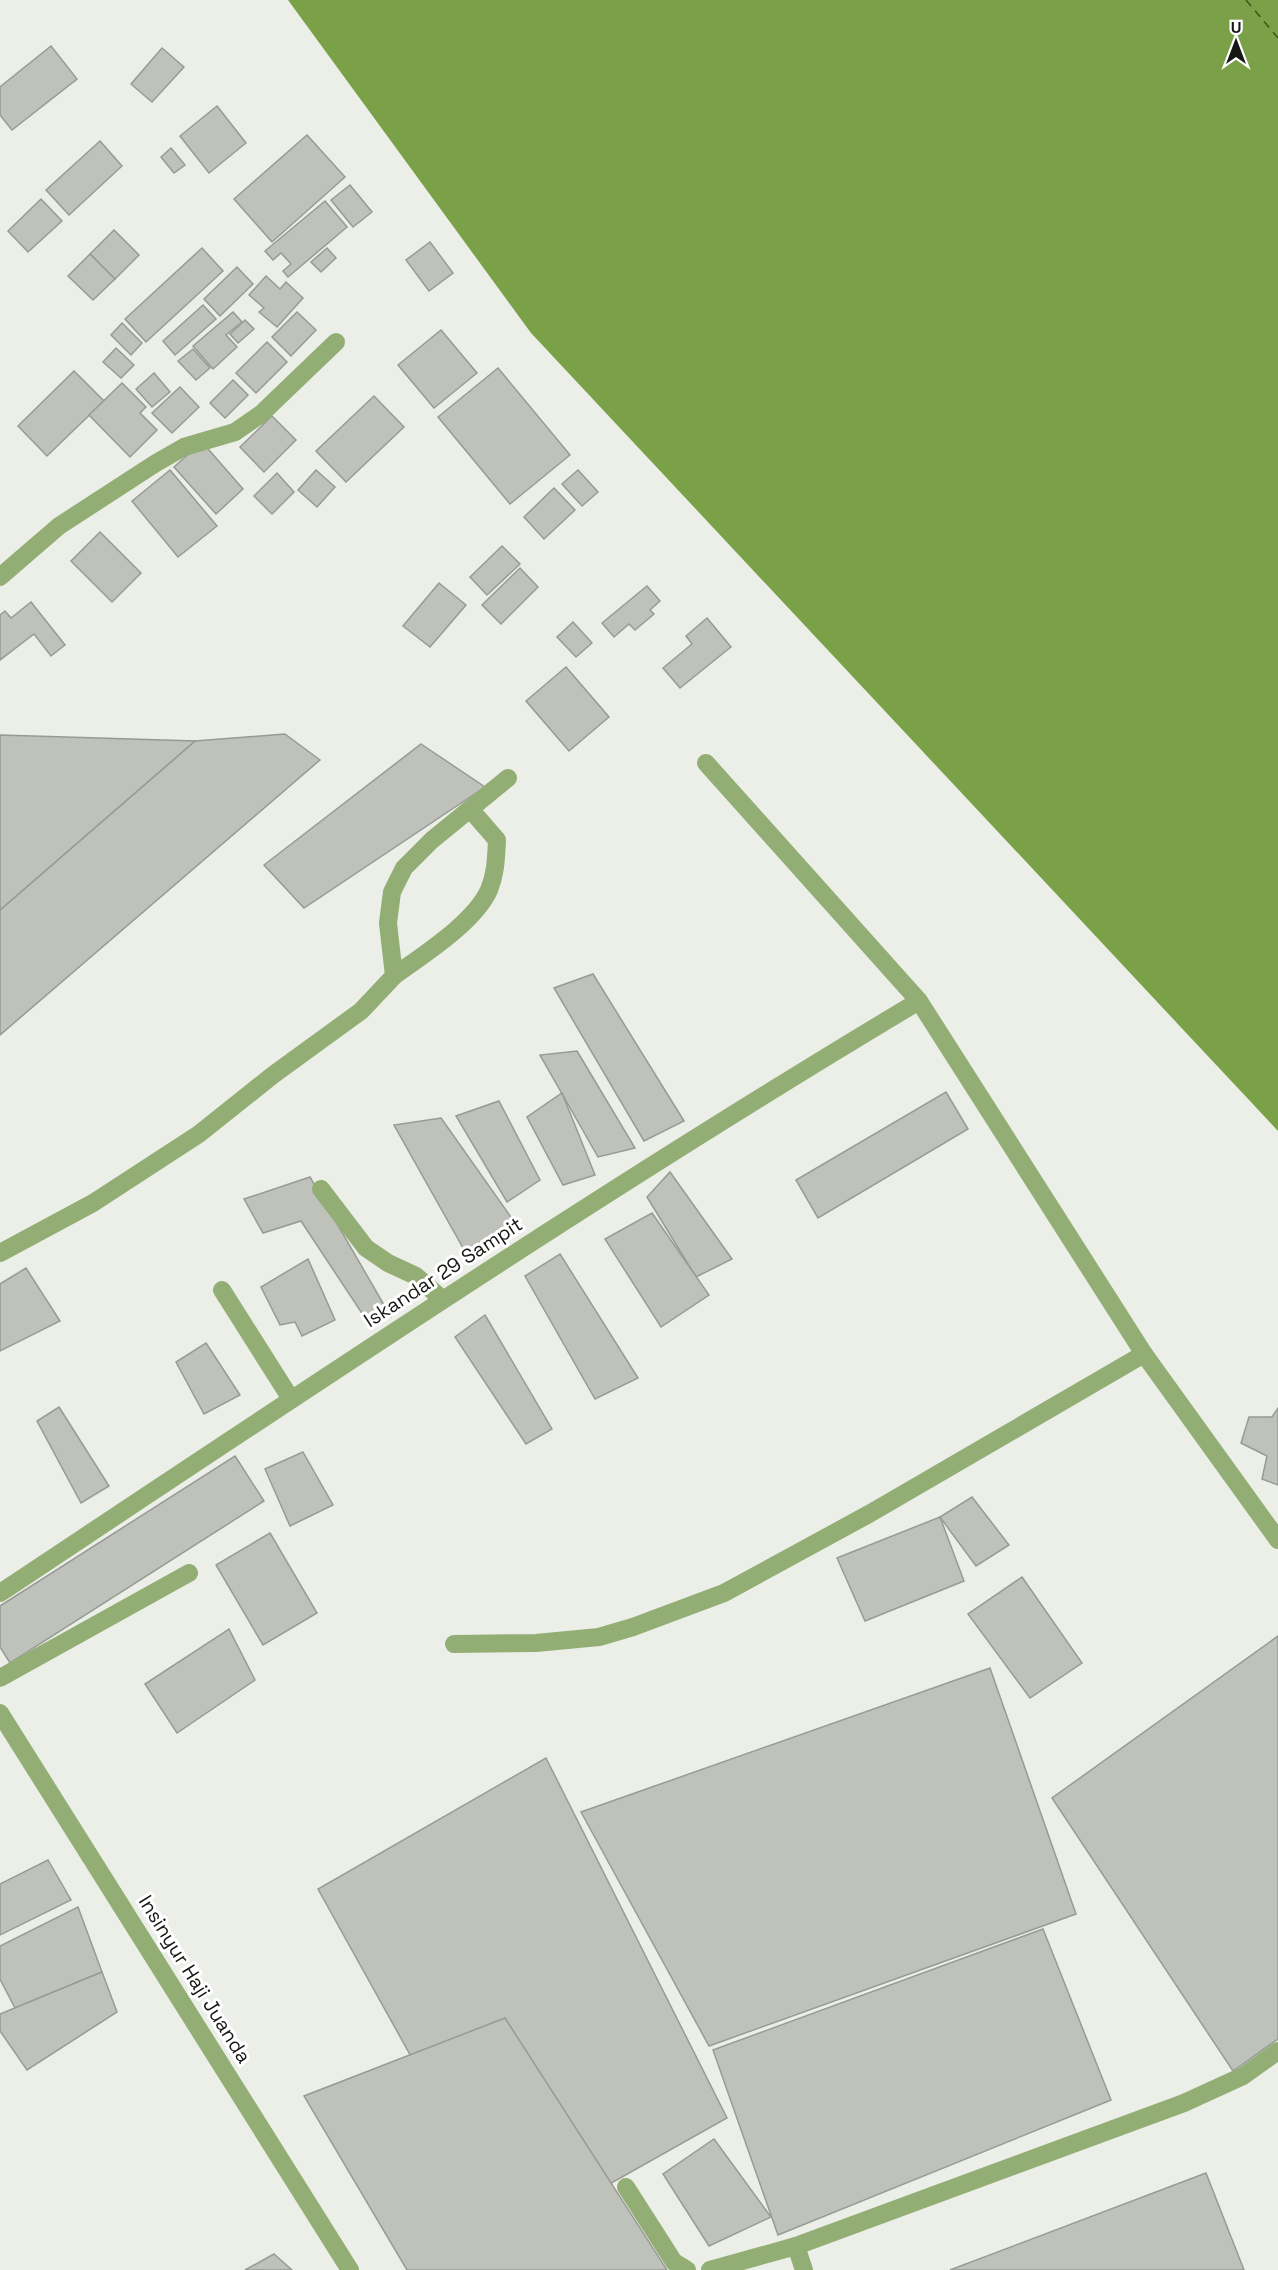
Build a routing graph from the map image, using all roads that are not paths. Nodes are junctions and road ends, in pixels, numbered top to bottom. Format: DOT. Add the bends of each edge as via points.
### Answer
graph roads {
  1 [pos="336,342"];
  2 [pos="0,577"];
  3 [pos="706,762"];
  4 [pos="508,778"];
  5 [pos="470,809"];
  6 [pos="394,976"];
  7 [pos="919,1001"];
  8 [pos="321,1189"];
  9 [pos="0,1253"];
  10 [pos="222,1290"];
  11 [pos="442,1299"];
  12 [pos="1144,1354"];
  13 [pos="291,1399"];
  14 [pos="1278,1540"];
  15 [pos="189,1573"];
  16 [pos="0,1593"];
  17 [pos="454,1644"];
  18 [pos="0,1678"];
  19 [pos="0,1713"];
  20 [pos="1278,2050"];
  21 [pos="626,2187"];
  22 [pos="796,2246"];
  23 [pos="350,2270"];
  24 [pos="687,2270"];
  25 [pos="710,2270"];
  26 [pos="804,2270"];
  1 -- 2 [label="street" via="261,414 235,432 184,447 156,463 59,526"];
  3 -- 7 [label="street"];
  4 -- 5 [label="street"];
  5 -- 6 [label="street" via="404,868 396,884 388,923"];
  5 -- 6 [label="street" via="496,840 496,868 488,892 437,945"];
  6 -- 9 [label="street" via="361,1011 199,1134 93,1203"];
  7 -- 11 [label="street, Iskandar 29 Sampit" via="740,1108"];
  7 -- 12 [label="street"];
  8 -- 11 [label="street" via="366,1248 416,1276"];
  10 -- 13 [label="street"];
  11 -- 13 [label="street, Iskandar 29 Sampit"];
  12 -- 14 [label="street"];
  12 -- 17 [label="street" via="869,1514 724,1593 599,1637"];
  13 -- 16 [label="street, Iskandar 29 Sampit"];
  15 -- 18 [label="street"];
  19 -- 23 [label="street, Insinyur Haji Juanda"];
  20 -- 22 [label="street" via="1243,2076 1184,2103"];
  21 -- 24 [label="street" via="675,2262"];
  22 -- 25 [label="street"];
  22 -- 26 [label="street"];
}
